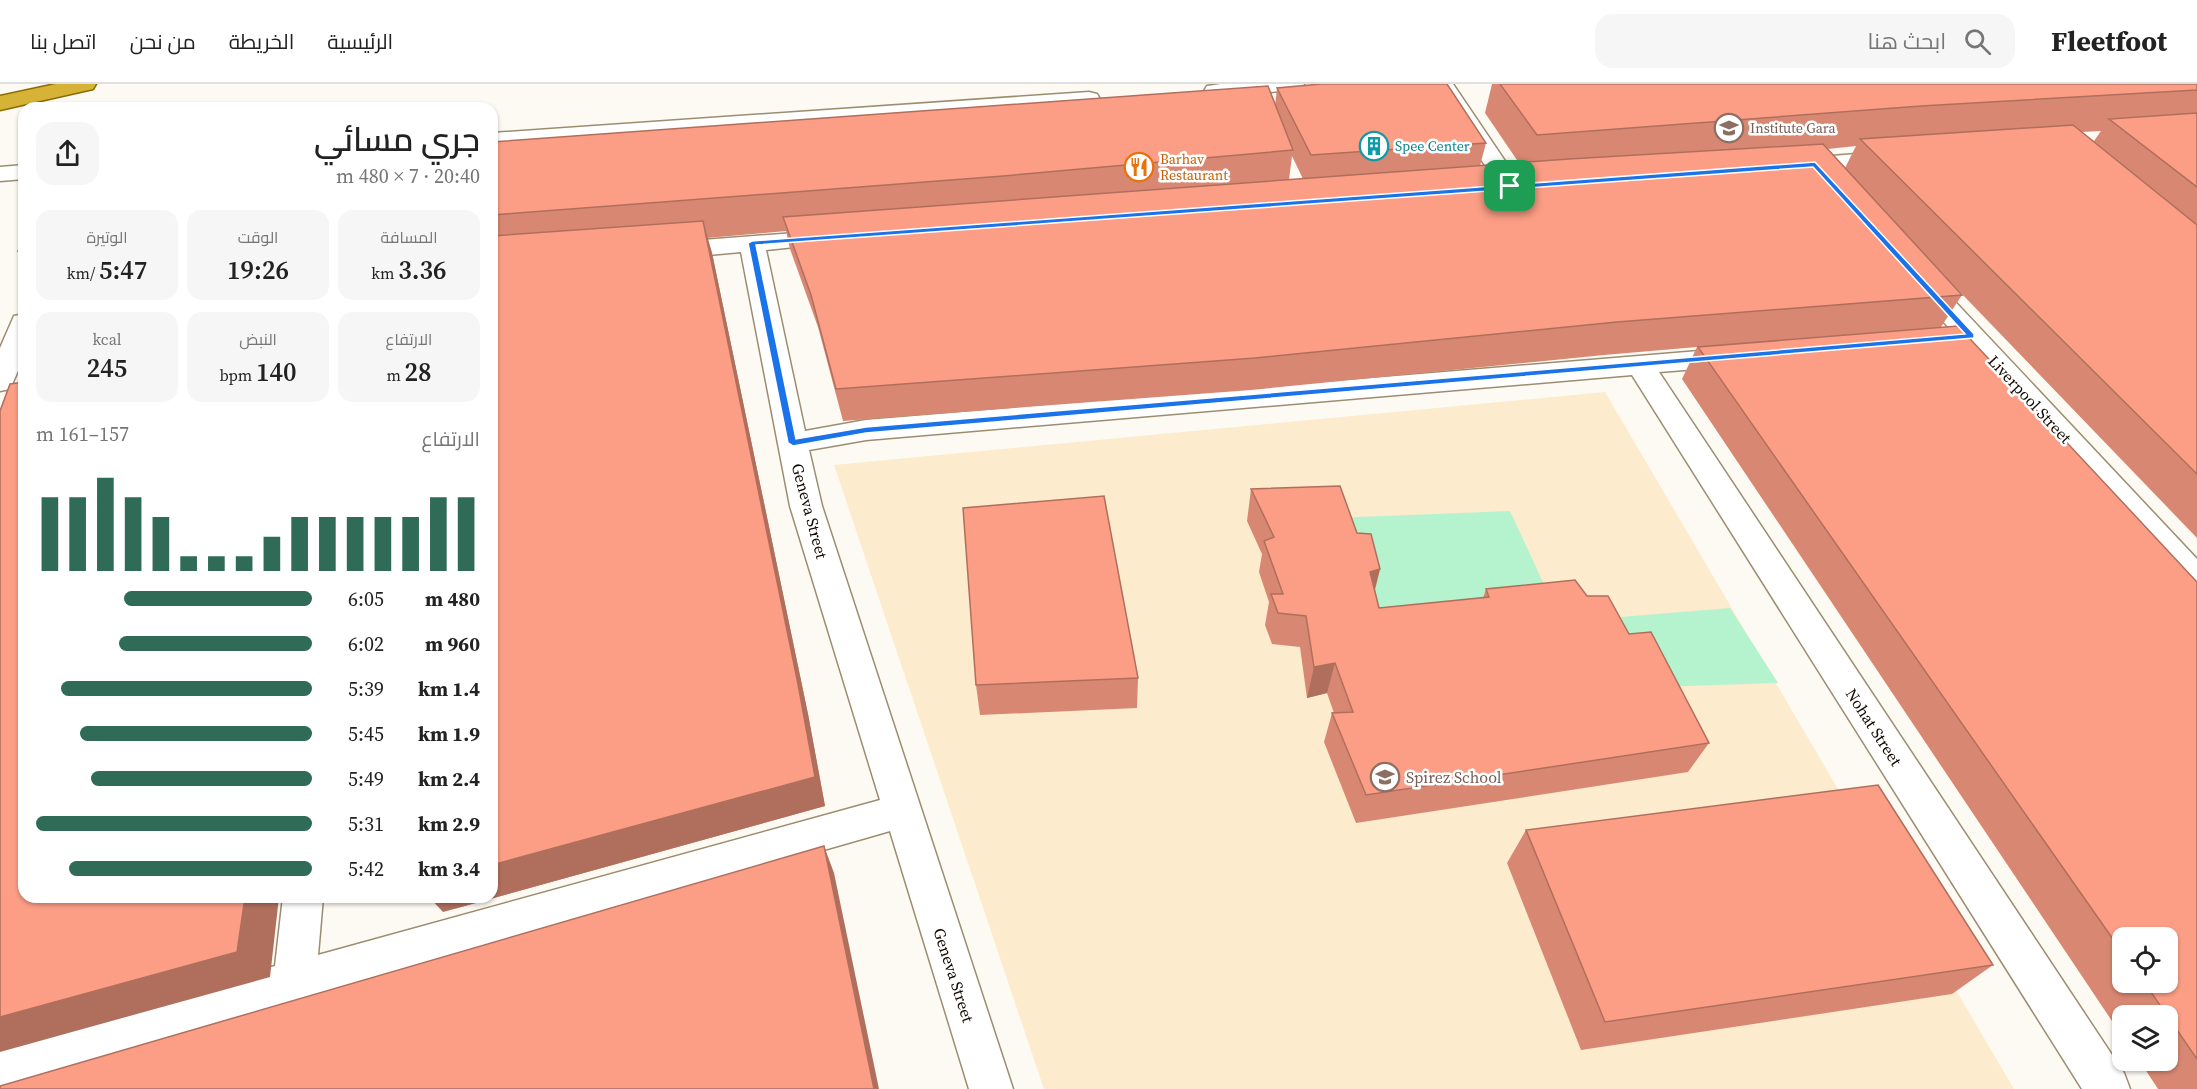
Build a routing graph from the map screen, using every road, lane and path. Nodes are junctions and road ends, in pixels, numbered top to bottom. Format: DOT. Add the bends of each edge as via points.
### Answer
graph roads {
  1 [pos="85,84"];
  2 [pos="1293,84"];
  3 [pos="1442,84"];
  4 [pos="1195,92"];
  5 [pos="1112,98"];
  6 [pos="0,103"];
  7 [pos="498,140"];
  8 [pos="1919,156"];
  9 [pos="1815,164"];
  10 [pos="1768,168"];
  11 [pos="18,172"];
  12 [pos="0,174"];
  13 [pos="1510,186"];
  14 [pos="1838,190"];
  15 [pos="857,236"];
  16 [pos="752,243"];
  17 [pos="645,253"];
  18 [pos="1901,259"];
  19 [pos="1971,336"];
  20 [pos="18,337"];
  21 [pos="1936,339"];
  22 [pos="1759,355"];
  23 [pos="1641,366"];
  24 [pos="0,382"];
  25 [pos="793,443"];
  26 [pos="2197,580"];
  27 [pos="902,811"];
  28 [pos="302,903"];
  29 [pos="295,979"];
  30 [pos="0,1064"];
  31 [pos="991,1089"];
  32 [pos="2108,1089"];
  1 -- 6 [label="highway"];
  2 -- 4 [label="street"];
  3 -- 13 [label="street"];
  5 -- 7 [label="street"];
  8 -- 9 [label="street"];
  9 -- 10 [label="street"];
  9 -- 14 [label="street"];
  11 -- 12 [label="street"];
  15 -- 16 [label="street"];
  16 -- 17 [label="street"];
  16 -- 25 [label="street"];
  18 -- 19 [label="street, Liverpool Street"];
  19 -- 21 [label="street"];
  19 -- 26 [label="street, Liverpool Street"];
  20 -- 24 [label="street"];
  22 -- 23 [label="street, Geneva Street"];
  23 -- 25 [label="street, Geneva Street" via="866,430"];
  23 -- 32 [label="street, Nohat Street"];
  25 -- 27 [label="street, Geneva Street" via="806,506"];
  27 -- 29 [label="street"];
  27 -- 31 [label="street, Geneva Street"];
  28 -- 29 [label="street"];
  29 -- 30 [label="street"];
}
